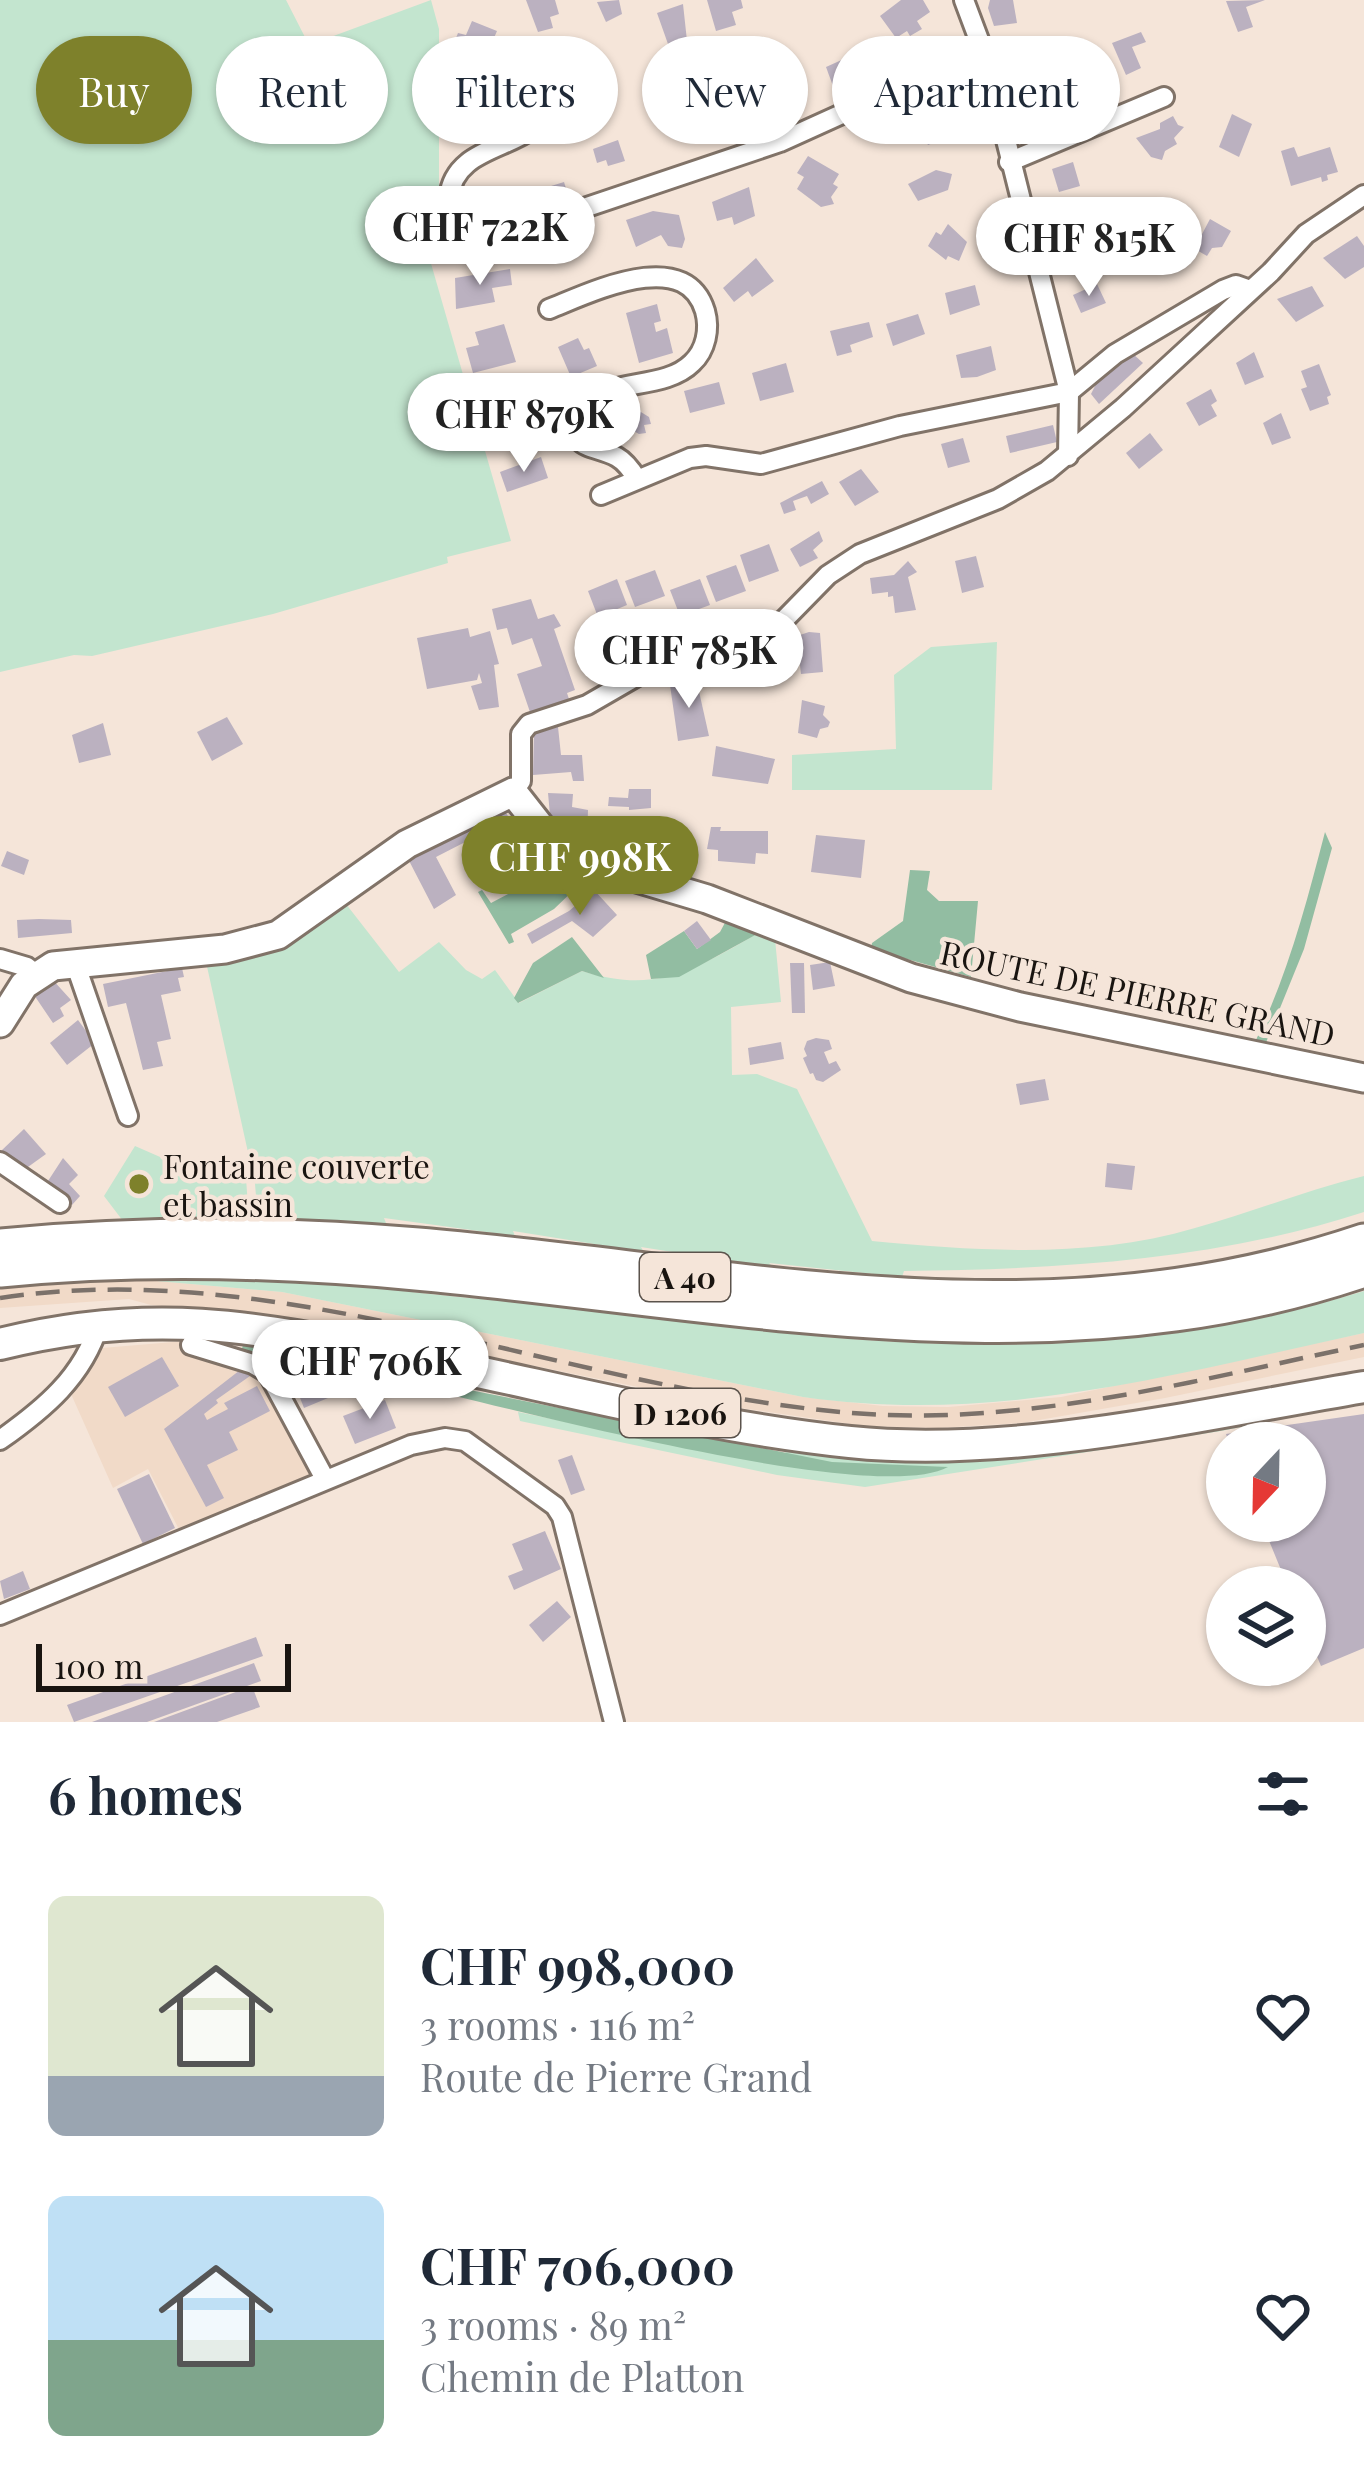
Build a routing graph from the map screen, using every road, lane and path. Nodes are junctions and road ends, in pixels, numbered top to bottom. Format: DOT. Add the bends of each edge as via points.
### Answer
graph roads {
  1 [pos="964,0"];
  2 [pos="978,36"];
  3 [pos="1164,97"];
  4 [pos="832,118"];
  5 [pos="501,144"];
  6 [pos="1005,144"];
  7 [pos="1009,162"];
  8 [pos="1364,195"];
  9 [pos="1250,290"];
  10 [pos="549,309"];
  11 [pos="1069,392"];
  12 [pos="1068,456"];
  13 [pos="638,479"];
  14 [pos="601,495"];
  15 [pos="513,792"];
  16 [pos="0,959"];
  17 [pos="75,963"];
  18 [pos="37,975"];
  19 [pos="0,1023"];
  20 [pos="1364,1078"];
  21 [pos="128,1116"];
  22 [pos="0,1162"];
  23 [pos="60,1203"];
  24 [pos="1364,1241"];
  25 [pos="0,1246"];
  26 [pos="0,1270"];
  27 [pos="1364,1270"];
  28 [pos="99,1324"];
  29 [pos="0,1345"];
  30 [pos="190,1345"];
  31 [pos="1364,1388"];
  32 [pos="0,1440"];
  33 [pos="326,1479"];
  34 [pos="0,1615"];
  35 [pos="614,1722"];
  1 -- 2 [label="street"];
  3 -- 7 [label="street"];
  4 -- 5 [label="street" via="768,146 472,240 451,218 452,185 475,157"];
  6 -- 7 [label="street"];
  7 -- 11 [label="street"];
  8 -- 9 [label="street" via="1306,234"];
  9 -- 11 [label="street" via="1223,290 1114,354"];
  9 -- 12 [label="street"];
  10 -- 13 [label="street" via="653,276 684,284 703,306 707,335 691,364 591,397 575,412 580,441 616,456"];
  11 -- 12 [label="street"];
  11 -- 13 [label="street" via="761,464 697,457"];
  12 -- 15 [label="street" via="998,499 849,560 757,640 658,664 587,705 526,727"];
  13 -- 14 [label="street"];
  15 -- 17 [label="street" via="407,844 269,939"];
  15 -- 20 [label="street, ROUTE DE PIERRE GRAND" via="541,830 620,873 911,978"];
  16 -- 18 [label="street"];
  17 -- 18 [label="street"];
  17 -- 21 [label="street"];
  18 -- 19 [label="street"];
  22 -- 23 [label="street"];
  24 -- 25 [label="highway, A 40" via="1205,1283 992,1300 809,1290 330,1239 184,1236"];
  26 -- 27 [label="highway, A 40" via="286,1262 816,1318 994,1328 1187,1313"];
  28 -- 29 [label="main road, D 1206"];
  28 -- 31 [label="main road, D 1206" via="250,1328 766,1429 881,1444 1023,1441"];
  28 -- 32 [label="street" via="72,1379"];
  30 -- 33 [label="street" via="268,1372"];
  33 -- 34 [label="street"];
  33 -- 35 [label="street" via="423,1441 456,1439 555,1506"];
}
